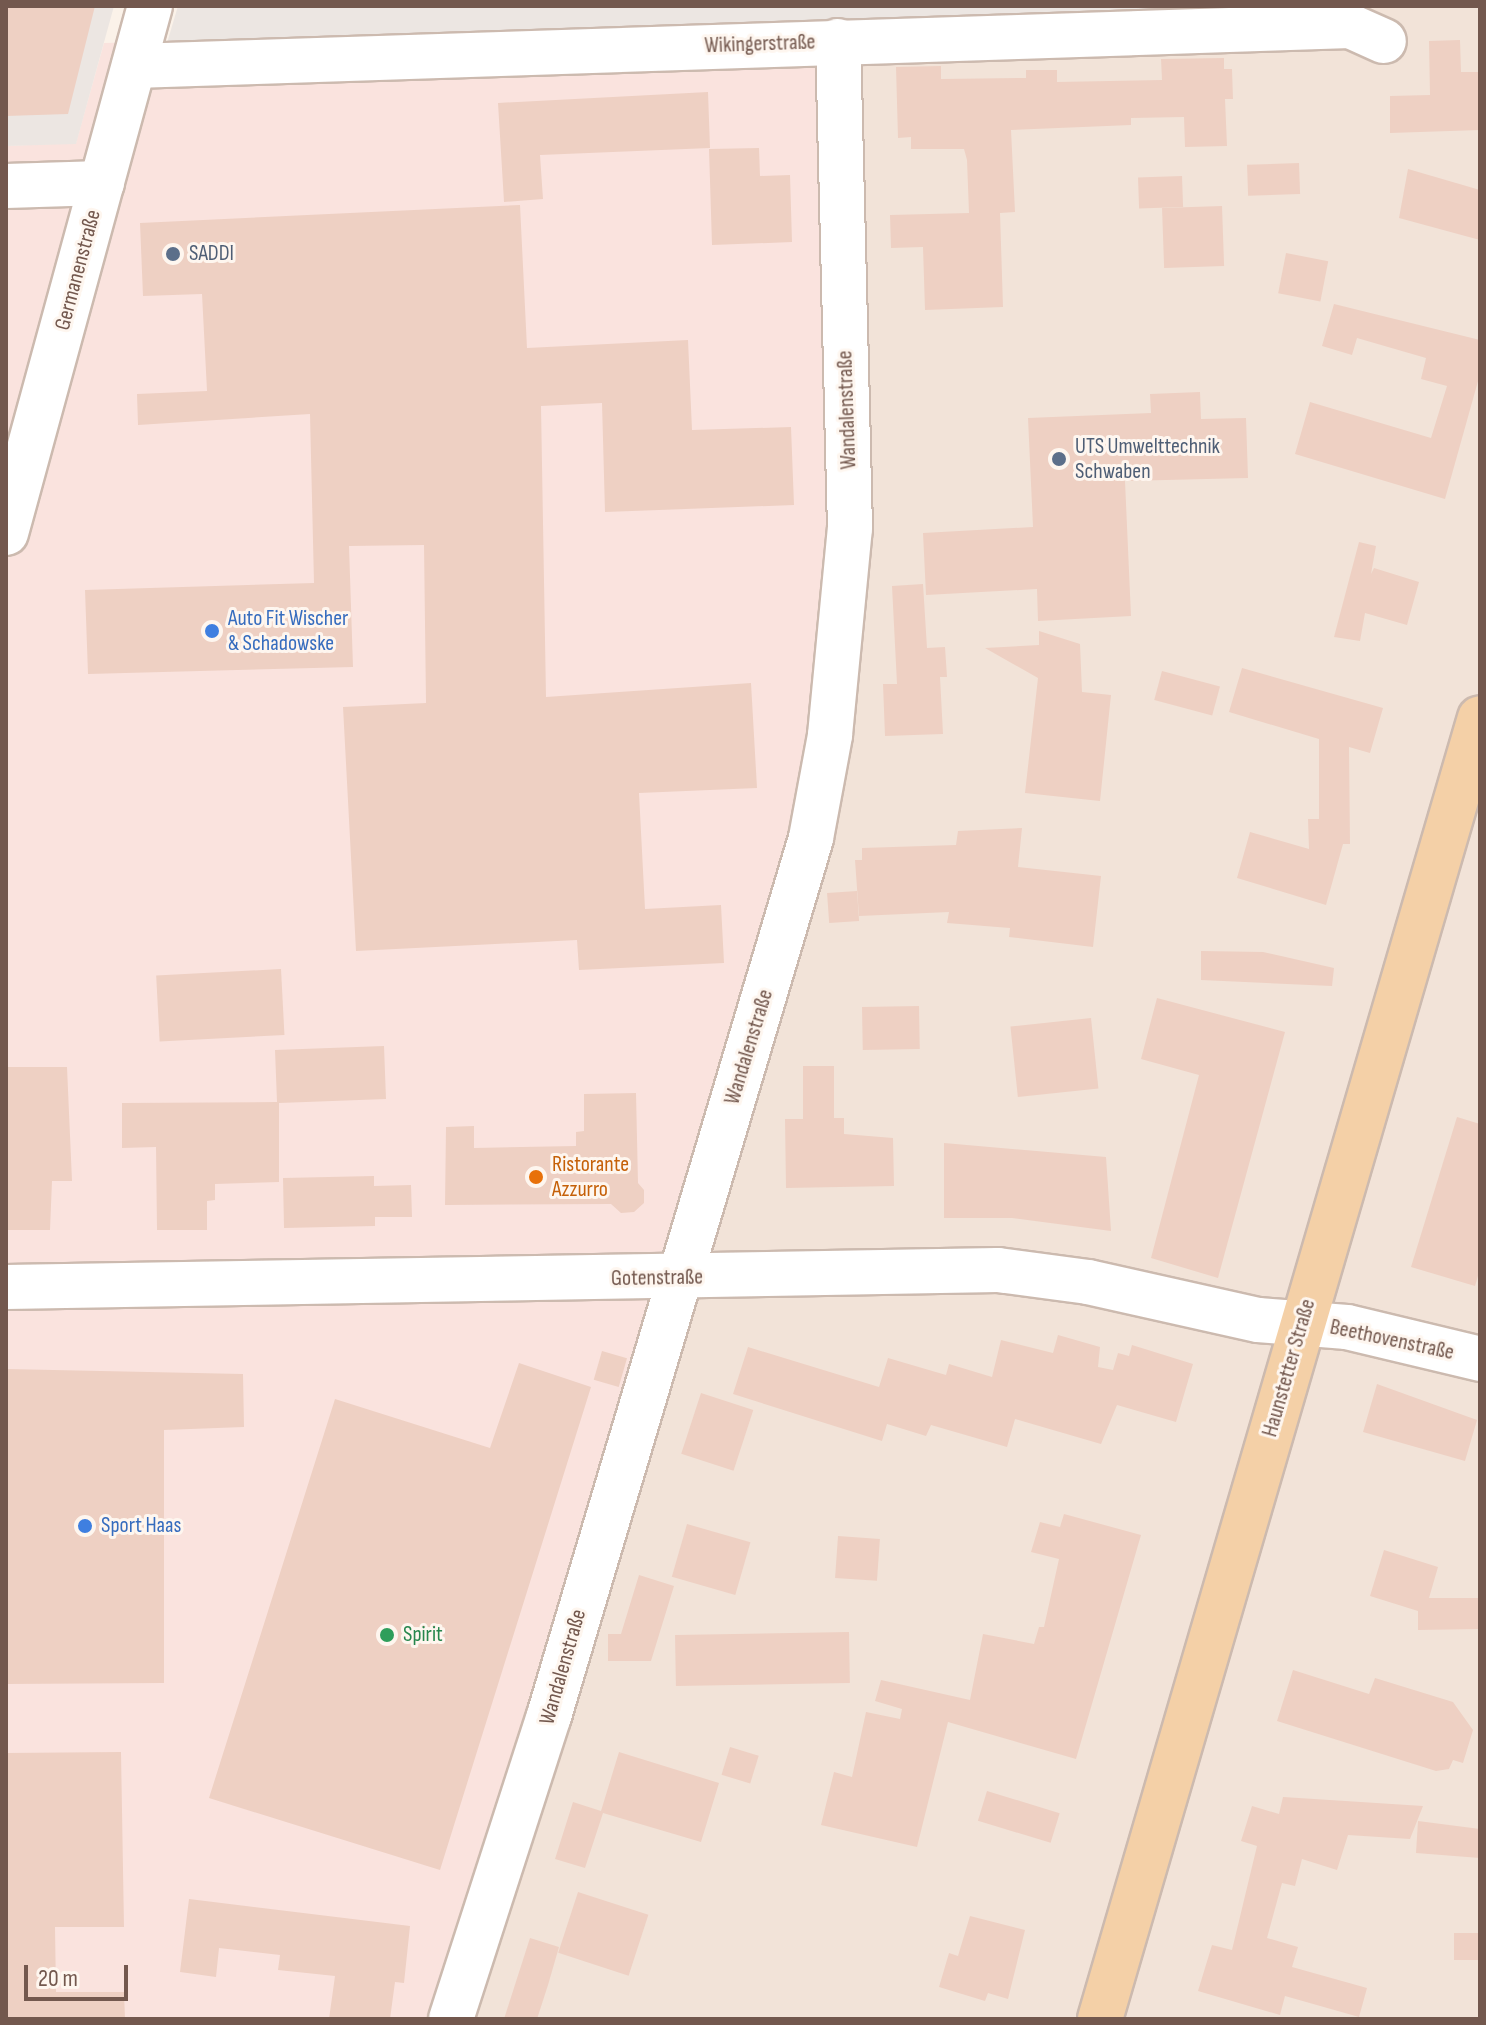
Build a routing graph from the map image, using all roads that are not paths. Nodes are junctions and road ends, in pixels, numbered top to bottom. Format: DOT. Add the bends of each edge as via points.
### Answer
graph roads {
  1 [pos="150,6"];
  2 [pos="838,41"];
  3 [pos="1384,41"];
  4 [pos="134,66"];
  5 [pos="102,183"];
  6 [pos="6,186"];
  7 [pos="6,533"];
  8 [pos="1480,718"];
  9 [pos="677,1278"];
  10 [pos="6,1287"];
  11 [pos="1303,1324"];
  12 [pos="1480,1359"];
  13 [pos="451,2019"];
  14 [pos="1100,2019"];
  1 -- 4 [label="street, Germanenstraße"];
  2 -- 3 [label="street, Wikingerstraße" via="1350,26"];
  2 -- 4 [label="street, Wikingerstraße"];
  2 -- 9 [label="street, Wandalenstraße" via="850,529 830,735 811,838"];
  4 -- 5 [label="street, Germanenstraße"];
  5 -- 6 [label="street"];
  5 -- 7 [label="street, Germanenstraße"];
  8 -- 11 [label="main road, Haunstetter Straße"];
  9 -- 10 [label="street, Gotenstraße"];
  9 -- 11 [label="street, Gotenstraße" via="998,1270"];
  9 -- 13 [label="street, Wandalenstraße" via="549,1716"];
  11 -- 12 [label="street, Beethovenstraße" via="1388,1335"];
  11 -- 14 [label="main road, Haunstetter Straße"];
}
